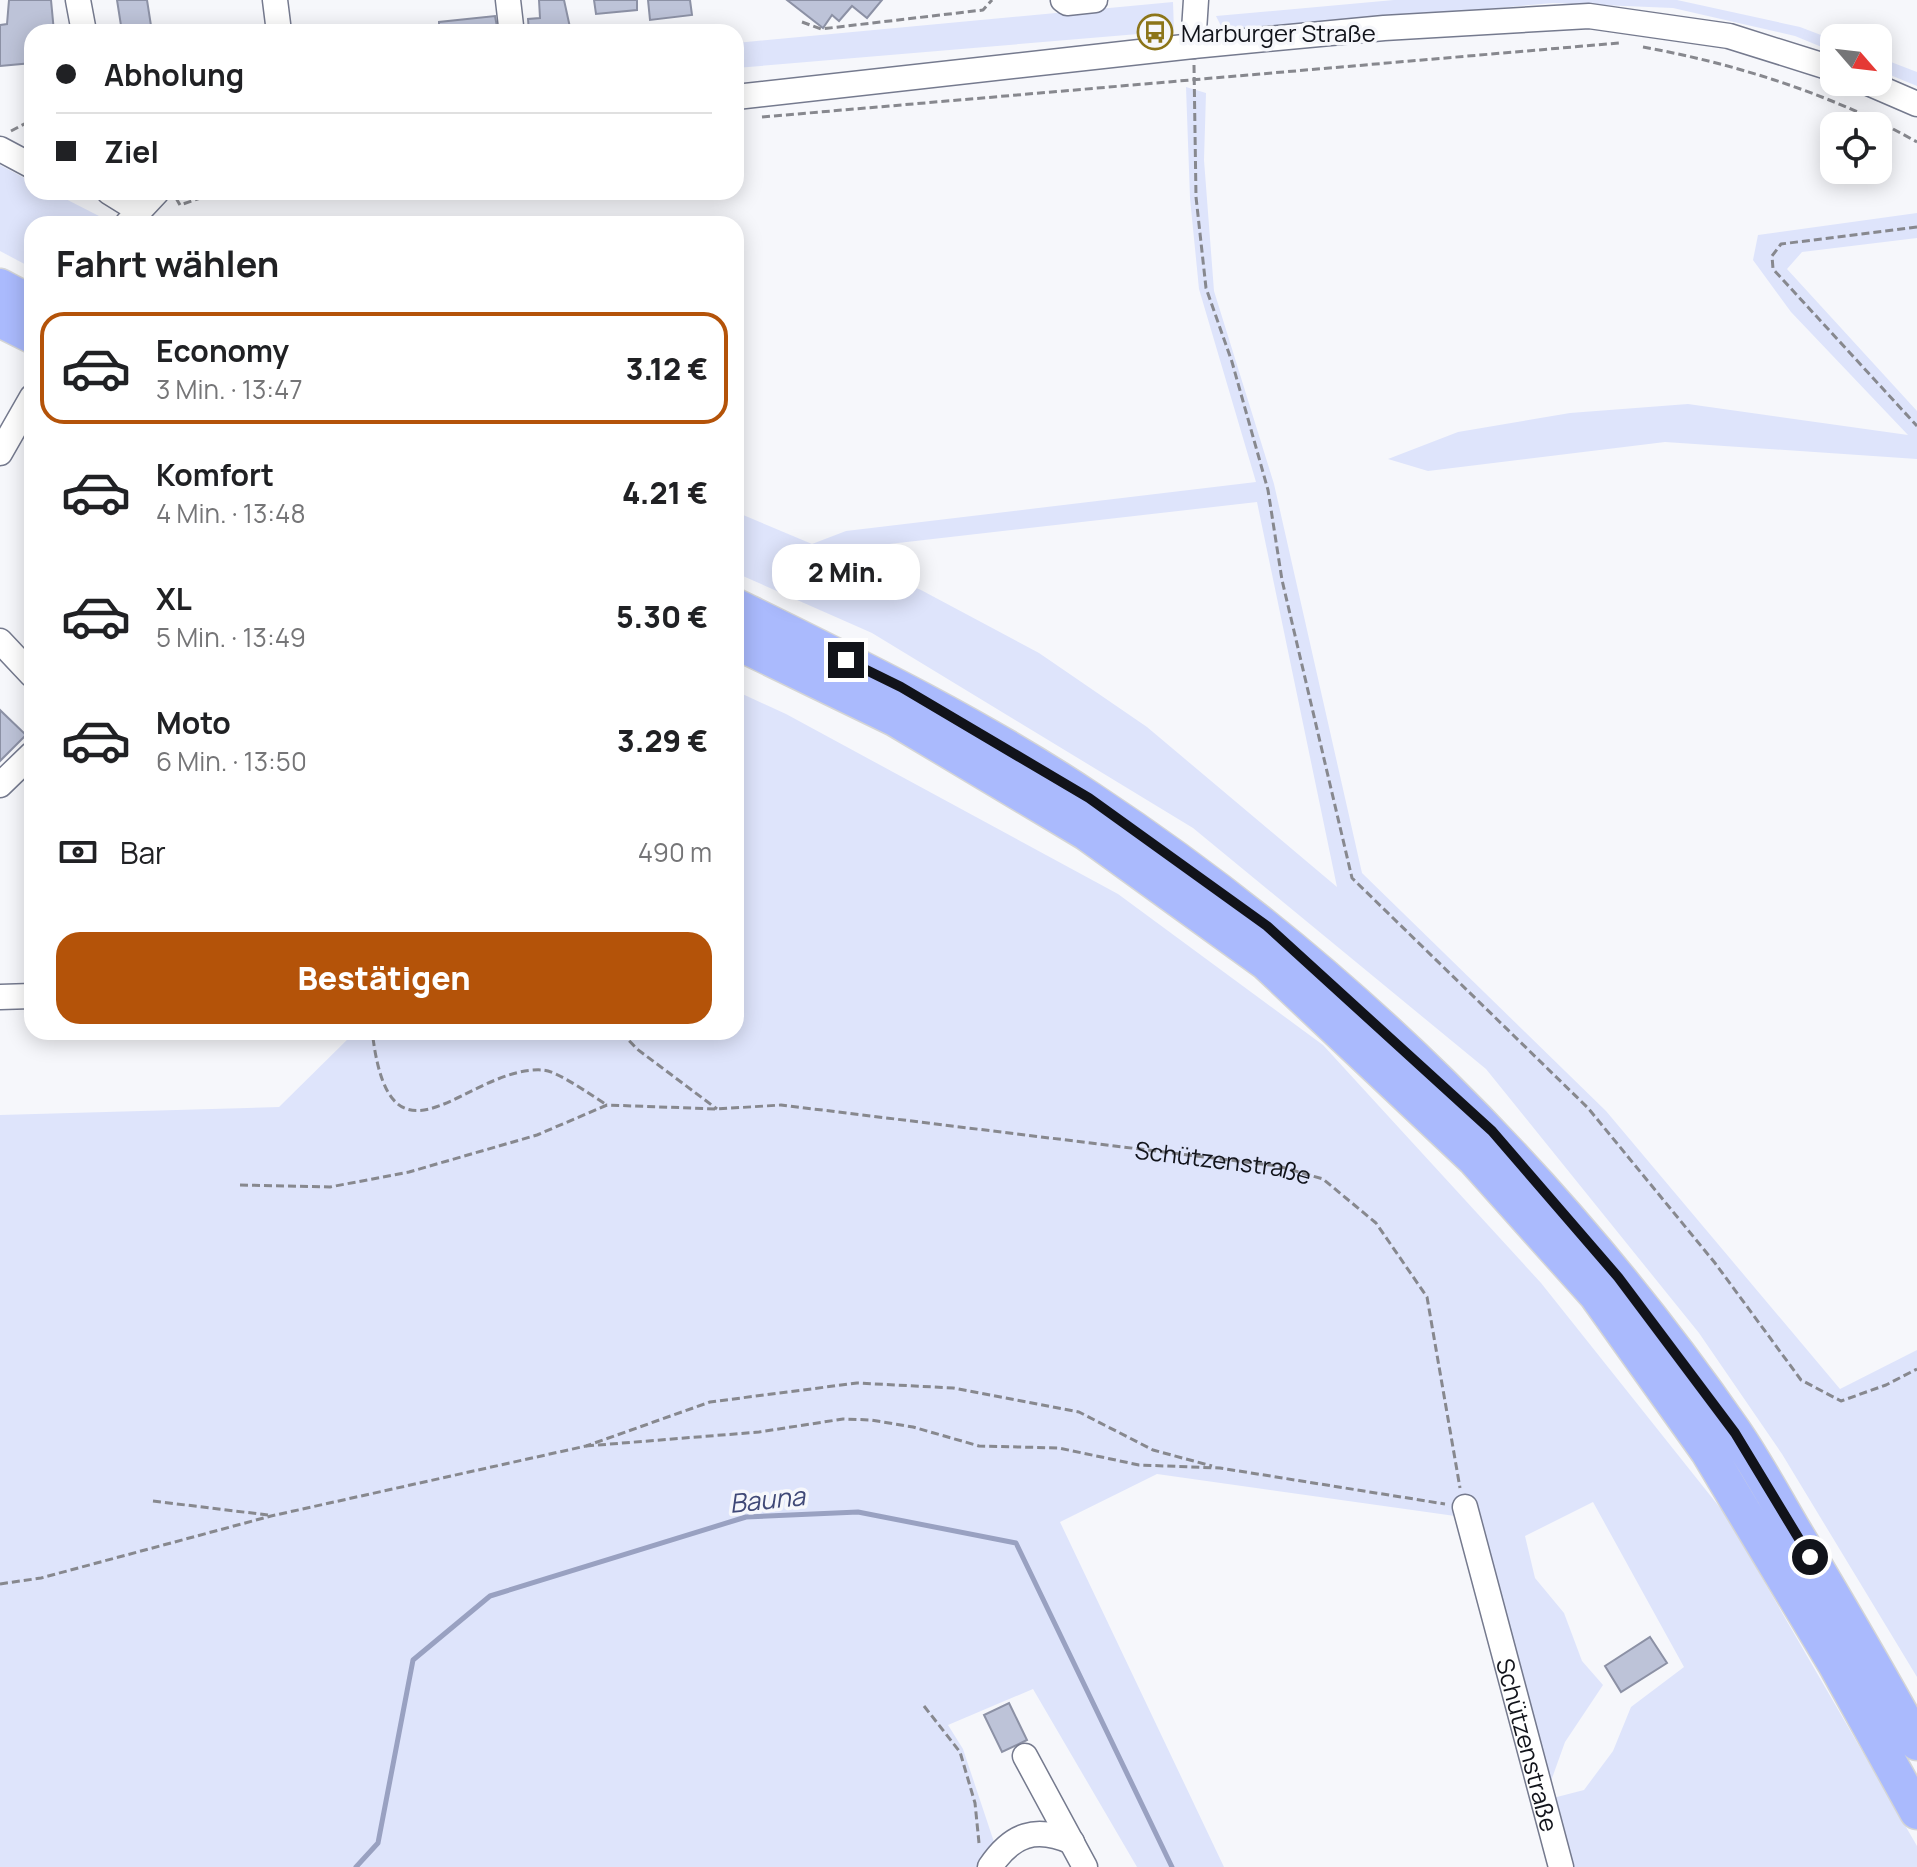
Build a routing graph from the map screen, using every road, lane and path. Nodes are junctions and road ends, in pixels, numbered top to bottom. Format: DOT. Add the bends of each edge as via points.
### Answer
graph roads {
  1 [pos="78,0"];
  2 [pos="275,0"];
  3 [pos="508,0"];
  4 [pos="992,0"];
  5 [pos="1063,0"];
  6 [pos="1095,0"];
  7 [pos="1196,0"];
  8 [pos="802,22"];
  9 [pos="82,24"];
  10 [pos="278,24"];
  11 [pos="511,24"];
  12 [pos="1623,43"];
  13 [pos="1193,46"];
  14 [pos="1638,46"];
  15 [pos="1820,65"];
  16 [pos="1195,80"];
  17 [pos="1892,93"];
  18 [pos="744,96"];
  19 [pos="1917,104"];
  20 [pos="753,118"];
  21 [pos="24,123"];
  22 [pos="3,142"];
  23 [pos="1917,142"];
  24 [pos="24,159"];
  25 [pos="117,200"];
  26 [pos="149,200"];
  27 [pos="177,200"];
  28 [pos="195,200"];
  29 [pos="132,216"];
  30 [pos="134,216"];
  31 [pos="1917,227"];
  32 [pos="0,286"];
  33 [pos="24,299"];
  34 [pos="0,320"];
  35 [pos="24,332"];
  36 [pos="24,411"];
  37 [pos="1917,426"];
  38 [pos="0,453"];
  39 [pos="744,610"];
  40 [pos="0,641"];
  41 [pos="744,646"];
  42 [pos="24,666"];
  43 [pos="24,762"];
  44 [pos="0,785"];
  45 [pos="24,996"];
  46 [pos="0,997"];
  47 [pos="373,1040"];
  48 [pos="629,1040"];
  49 [pos="607,1105"];
  50 [pos="717,1109"];
  51 [pos="240,1185"];
  52 [pos="1917,1369"];
  53 [pos="586,1446"];
  54 [pos="1220,1468"];
  55 [pos="153,1501"];
  56 [pos="1465,1507"];
  57 [pos="271,1516"];
  58 [pos="0,1584"];
  59 [pos="924,1706"];
  60 [pos="1917,1743"];
  61 [pos="1025,1756"];
  62 [pos="1917,1812"];
  63 [pos="1072,1842"];
  64 [pos="985,1859"];
  65 [pos="1085,1867"];
  66 [pos="1561,1867"];
  1 -- 9 [label="street"];
  2 -- 10 [label="street"];
  3 -- 11 [label="street"];
  4 -- 8 [label="path" via="983,10 821,29"];
  5 -- 6 [label="street"];
  7 -- 13 [label="street"];
  12 -- 16 [label="path"];
  13 -- 15 [label="street" via="1589,16 1729,36"];
  13 -- 18 [label="street"];
  14 -- 23 [label="path" via="1712,59 1876,119"];
  16 -- 20 [label="path"];
  16 -- 52 [label="path" via="1196,197 1206,288 1268,490 1282,580 1352,878 1588,1108 1715,1263 1801,1380 1841,1401"];
  17 -- 19 [label="street"];
  21 -- 22 [label="path"];
  22 -- 24 [label="street"];
  25 -- 29 [label="street"];
  26 -- 30 [label="street"];
  27 -- 28 [label="path" via="180,205"];
  31 -- 37 [label="path" via="1781,244 1772,256 1773,269"];
  32 -- 33 [label="highway"];
  34 -- 35 [label="highway"];
  36 -- 38 [label="street"];
  39 -- 60 [label="highway" via="901,687 1089,798 1267,926 1492,1131 1618,1277 1735,1433"];
  40 -- 42 [label="street"];
  41 -- 62 [label="highway" via="895,719 1086,833 1266,963 1474,1159 1596,1295 1708,1452"];
  43 -- 44 [label="street"];
  45 -- 46 [label="street"];
  47 -- 49 [label="path" via="384,1090 402,1107 423,1112 524,1071 546,1070"];
  48 -- 50 [label="path"];
  49 -- 50 [label="path, Schützenstraße"];
  49 -- 51 [label="path" via="537,1135 409,1172 330,1187"];
  50 -- 56 [label="path, Schützenstraße" via="781,1105 1247,1162 1323,1179 1376,1223 1427,1297"];
  53 -- 54 [label="path" via="759,1432 843,1419 913,1427 979,1446 1059,1448 1139,1465"];
  53 -- 54 [label="path" via="710,1402 857,1383 953,1388 1079,1412 1153,1450"];
  53 -- 57 [label="path"];
  54 -- 56 [label="path"];
  55 -- 57 [label="path"];
  56 -- 66 [label="street, Schützenstraße"];
  57 -- 58 [label="path" via="41,1578"];
  59 -- 64 [label="path" via="960,1752"];
  61 -- 63 [label="street"];
  63 -- 64 [label="street" via="1049,1832 1029,1834"];
  63 -- 65 [label="street"];
}
